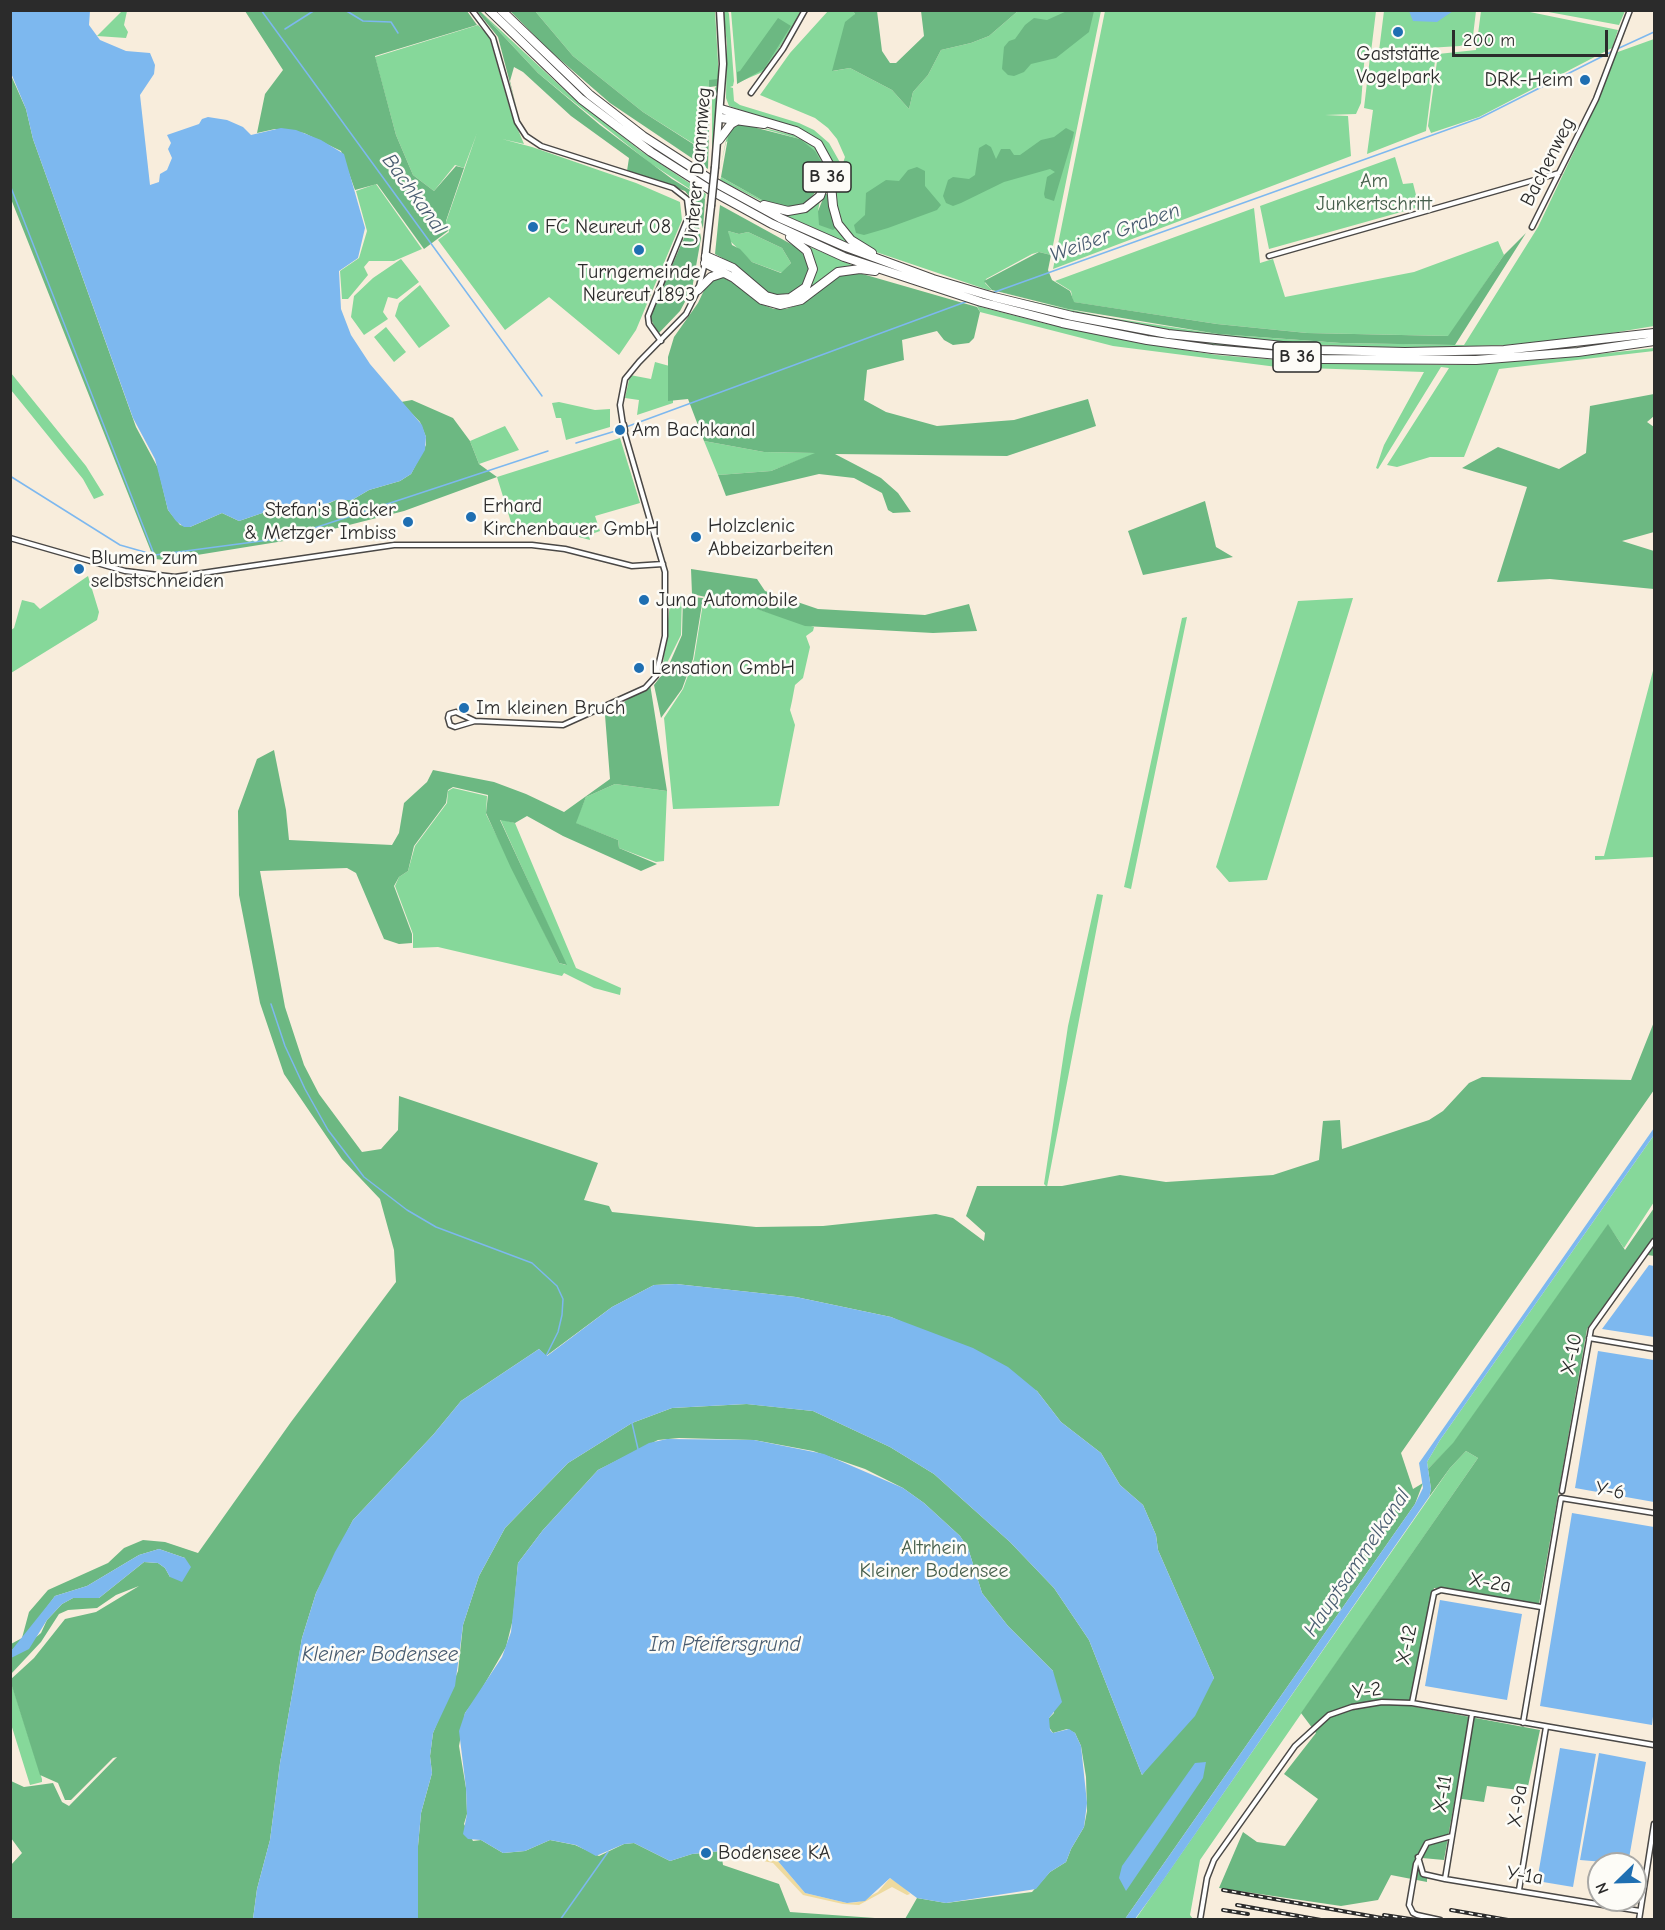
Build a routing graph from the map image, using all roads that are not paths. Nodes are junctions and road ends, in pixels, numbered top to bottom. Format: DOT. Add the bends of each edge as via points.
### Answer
graph roads {
  1 [pos="472,10"];
  2 [pos="489,10"];
  3 [pos="501,10"];
  4 [pos="720,10"];
  5 [pos="805,10"];
  6 [pos="1630,10"];
  7 [pos="751,93"];
  8 [pos="721,109"];
  9 [pos="720,118"];
  10 [pos="738,120"];
  11 [pos="719,140"];
  12 [pos="1559,173"];
  13 [pos="732,192"];
  14 [pos="772,224"];
  15 [pos="1532,227"];
  16 [pos="1269,256"];
  17 [pos="705,260"];
  18 [pos="899,267"];
  19 [pos="886,272"];
  20 [pos="724,273"];
  21 [pos="698,290"];
  22 [pos="982,298"];
  23 [pos="1654,333"];
  24 [pos="661,341"];
  25 [pos="1654,341"];
  26 [pos="10,538"];
  27 [pos="663,564"];
  28 [pos="475,720"];
  29 [pos="1654,1241"];
  30 [pos="1589,1338"];
  31 [pos="1654,1349"];
  32 [pos="1562,1491"];
  33 [pos="1654,1513"];
  34 [pos="1434,1593"];
  35 [pos="1541,1607"];
  36 [pos="1412,1703"];
  37 [pos="1472,1714"];
  38 [pos="1524,1723"];
  39 [pos="1546,1727"];
  40 [pos="1654,1745"];
  41 [pos="1654,1824"];
  42 [pos="1452,1836"];
  43 [pos="1418,1857"];
  44 [pos="1647,1868"];
  45 [pos="1445,1879"];
  46 [pos="1519,1890"];
  47 [pos="1587,1902"];
  48 [pos="1200,1920"];
  49 [pos="1440,1920"];
  1 -- 24 [label="street" via="493,38 517,122 526,136 540,146 678,190 687,199 689,215 648,316"];
  2 -- 14 [label="highway, B 36" via="549,71 613,124 677,169"];
  3 -- 13 [label="highway, B 36" via="554,64 615,115"];
  4 -- 8 [label="main road, Unterer Dammweg"];
  5 -- 7 [label="street"];
  6 -- 12 [label="street, Bachenweg" via="1596,99"];
  8 -- 9 [label="main road, Unterer Dammweg"];
  8 -- 18 [label="highway" via="814,140 830,164 833,206 840,227 858,246"];
  9 -- 10 [label="highway, B 36"];
  9 -- 11 [label="main road, Unterer Dammweg"];
  10 -- 11 [label="highway"];
  10 -- 13 [label="highway, B 36" via="764,124 810,141 823,155 827,178 818,199 794,211 769,208"];
  11 -- 17 [label="main road, Unterer Dammweg, bridge"];
  12 -- 15 [label="street, Bachenweg"];
  12 -- 16 [label="street"];
  13 -- 18 [label="highway, B 36" via="819,236"];
  14 -- 17 [label="highway" via="800,243 812,260 808,284 793,297 781,300 766,296 733,268"];
  14 -- 19 [label="highway, B 36"];
  17 -- 20 [label="highway, B 36"];
  17 -- 21 [label="street, Unterer Dammweg"];
  18 -- 22 [label="highway, B 36"];
  19 -- 20 [label="highway, B 36" via="838,272 801,300 780,305 762,300"];
  19 -- 22 [label="highway, B 36" via="970,299"];
  20 -- 21 [label="highway" via="711,277"];
  21 -- 24 [label="street, Unterer Dammweg" via="682,320"];
  22 -- 23 [label="highway, B 36" via="994,297 1160,333 1321,350 1504,350"];
  22 -- 25 [label="highway, B 36" via="1054,321 1147,340 1323,359 1497,359"];
  24 -- 27 [label="street, Unterer Dammweg" via="626,379 620,405 623,428"];
  26 -- 27 [label="street" via="153,576 188,577 394,545 555,547 632,566"];
  27 -- 28 [label="street, Unterer Dammweg" via="665,636 659,669 650,684 563,725"];
  28 -- 28 [label="street" via="456,712 450,712 448,718 455,727"];
  29 -- 30 [label="street, X-10" via="1591,1329"];
  30 -- 31 [label="street"];
  30 -- 32 [label="street, X-10"];
  33 -- 35 [label="street, Y-6" via="1561,1498"];
  34 -- 35 [label="street, X-2a" via="1441,1590"];
  34 -- 36 [label="street, X-12"];
  35 -- 38 [label="street"];
  36 -- 37 [label="street, Y-2"];
  36 -- 48 [label="street, Y-2" via="1352,1707 1329,1715 1306,1733 1214,1860"];
  37 -- 38 [label="street, Y-2"];
  37 -- 42 [label="street, X-11"];
  38 -- 39 [label="street, Y-2"];
  39 -- 40 [label="street, Y-2"];
  39 -- 46 [label="street, X-9a"];
  41 -- 44 [label="street"];
  42 -- 43 [label="street" via="1427,1843"];
  42 -- 45 [label="street, X-11"];
  43 -- 45 [label="street, Y-1a" via="1423,1874"];
  43 -- 49 [label="street" via="1410,1910"];
  45 -- 46 [label="street, Y-1a"];
  46 -- 47 [label="street, Y-1a"];
}
